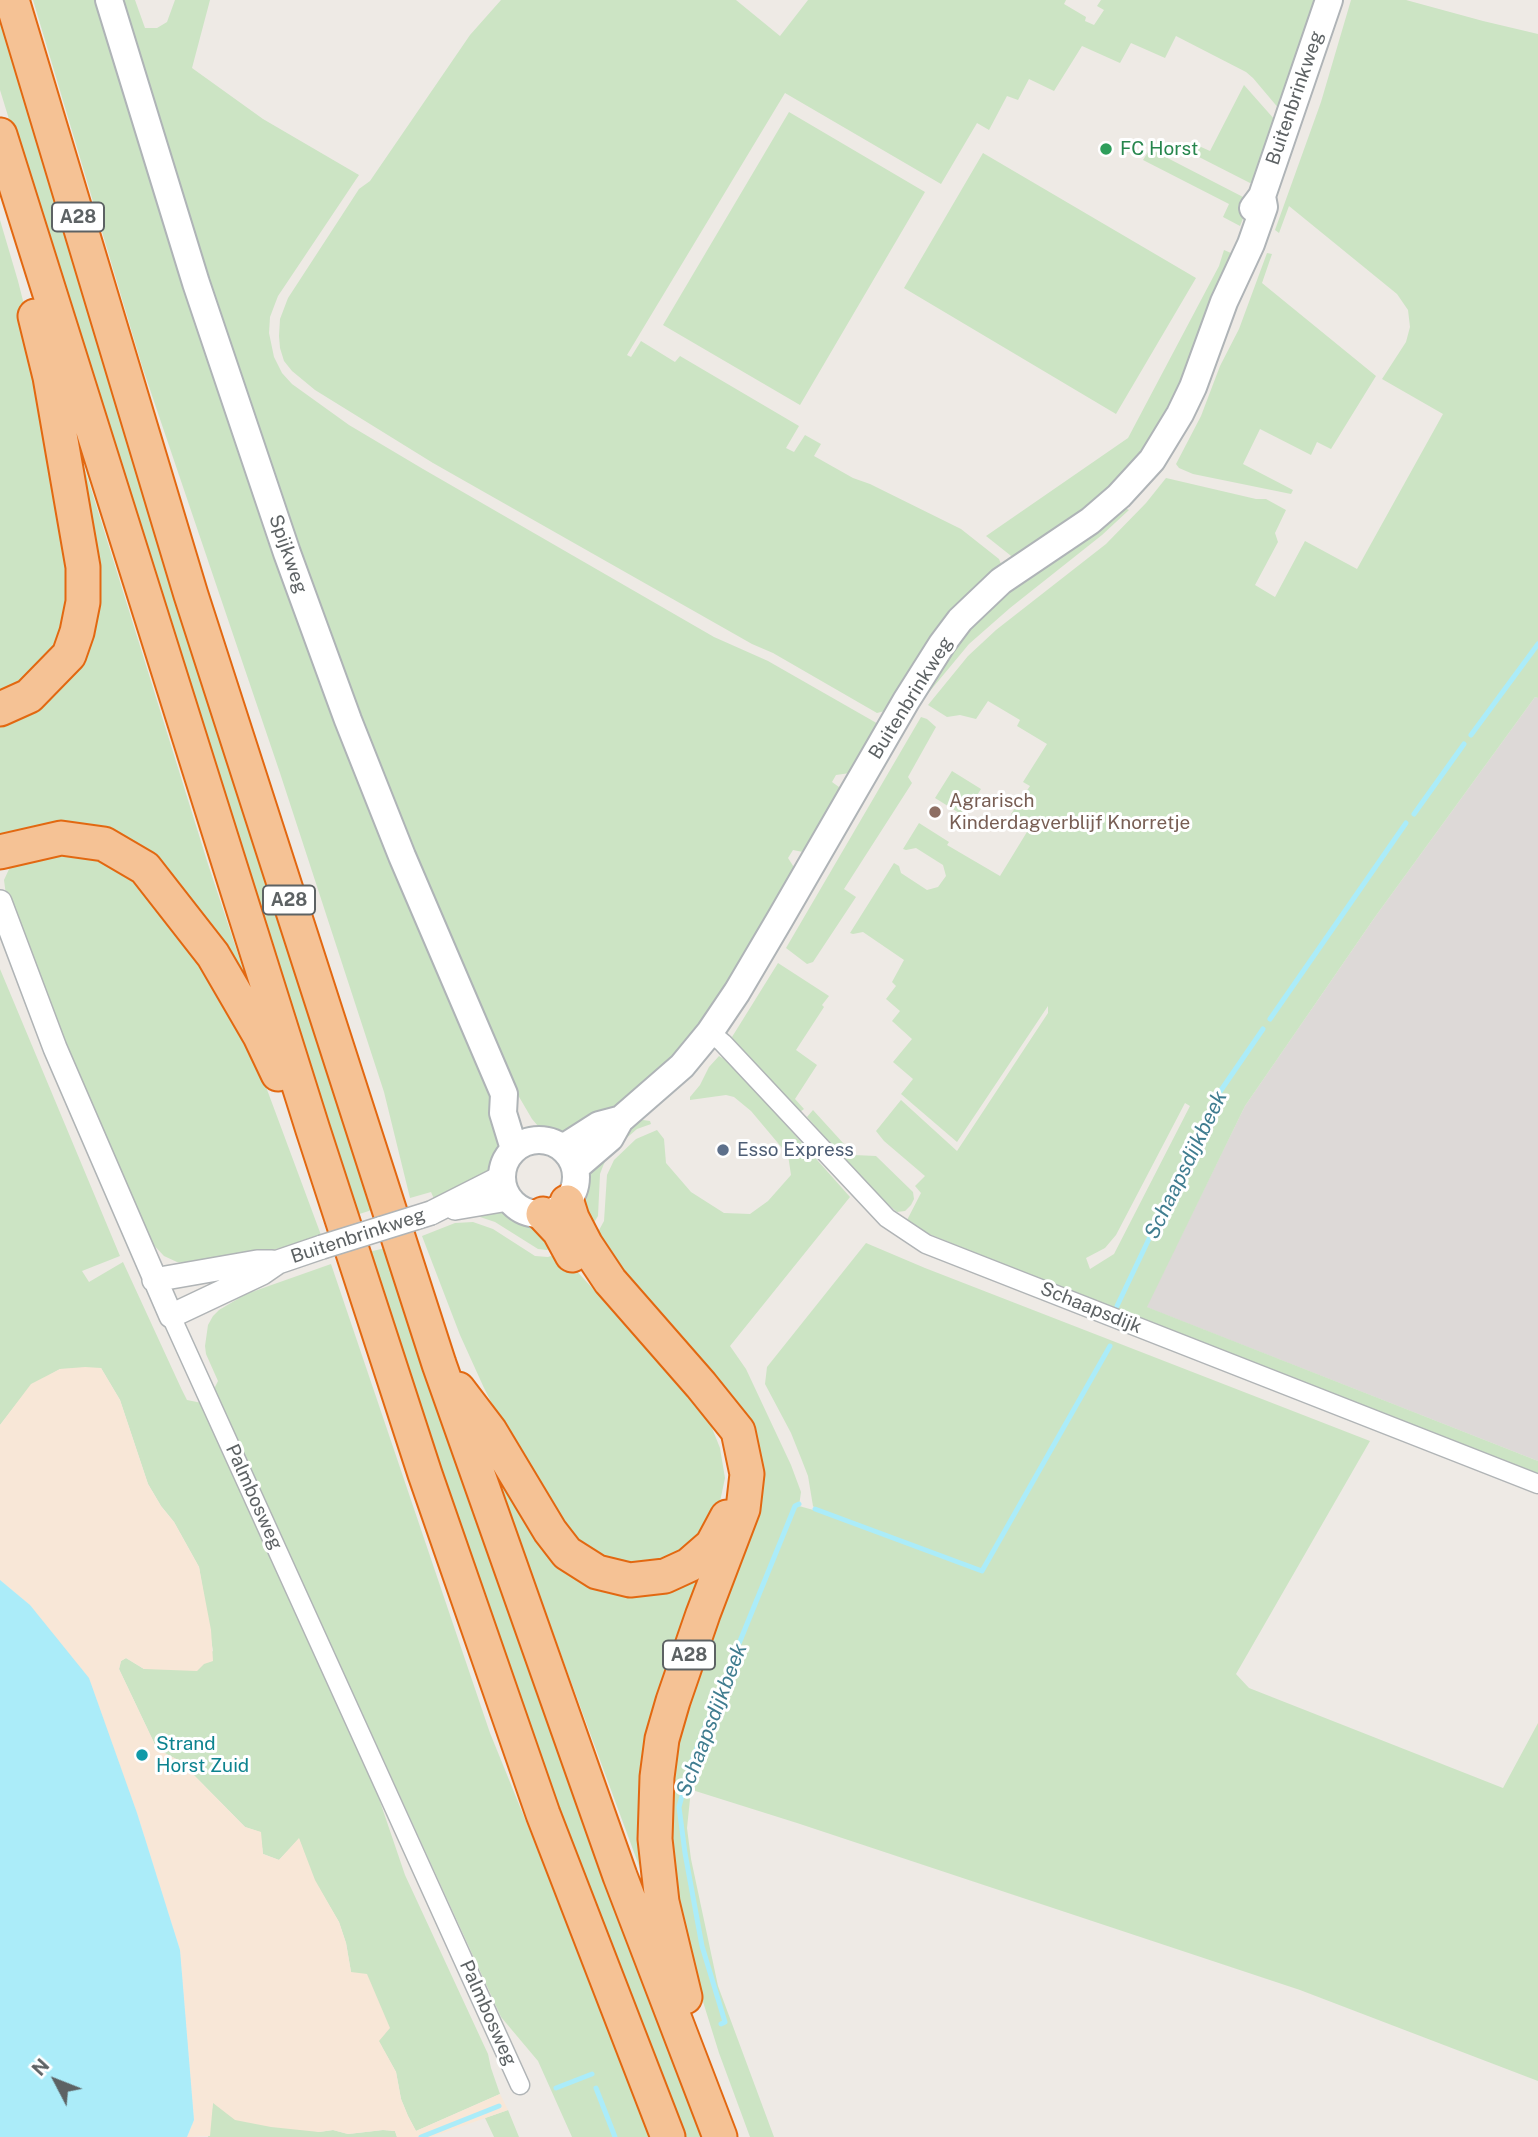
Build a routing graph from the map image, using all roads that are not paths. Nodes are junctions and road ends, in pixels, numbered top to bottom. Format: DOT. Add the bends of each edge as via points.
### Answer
graph roads {
  1 [pos="12,0"];
  2 [pos="108,0"];
  3 [pos="1329,0"];
  4 [pos="0,135"];
  5 [pos="26,220"];
  6 [pos="0,709"];
  7 [pos="0,852"];
  8 [pos="0,902"];
  9 [pos="710,1032"];
  10 [pos="313,1130"];
  11 [pos="525,1144"];
  12 [pos="569,1158"];
  13 [pos="505,1188"];
  14 [pos="555,1208"];
  15 [pos="278,1262"];
  16 [pos="154,1280"];
  17 [pos="171,1316"];
  18 [pos="439,1364"];
  19 [pos="1538,1485"];
  20 [pos="520,2085"];
  21 [pos="716,2128"];
  22 [pos="668,2137"];
  1 -- 18 [label="highway, A28" via="191,595"];
  2 -- 11 [label="main road, Spijkweg" via="196,283 317,637 397,843 504,1094 517,1105 528,1127"];
  3 -- 9 [label="main road, Buitenbrinkweg" via="1262,196 1253,207 1232,261 1224,302 1193,387 1167,438 1139,476 1090,521 1001,581 942,644"];
  4 -- 5 [label="highway, A28"];
  5 -- 6 [label="highway, A28" via="33,307 83,567 83,602 69,655 29,696"];
  5 -- 10 [label="highway, A28"];
  7 -- 10 [label="highway, A28" via="61,838 104,844 145,868 213,955 281,1082"];
  8 -- 16 [label="street, Palmbosweg" via="55,1048"];
  9 -- 12 [label="main road, Buitenbrinkweg" via="682,1066 620,1120 610,1138"];
  9 -- 19 [label="street, Schaapsdijk" via="887,1218 926,1244"];
  10 -- 22 [label="highway, A28" via="543,1814"];
  11 -- 12 [label="main road" via="551,1141"];
  11 -- 13 [label="main road" via="507,1157"];
  12 -- 14 [label="main road" via="575,1186"];
  13 -- 14 [label="main road" via="518,1208 530,1213"];
  13 -- 15 [label="street, Buitenbrinkweg, bridge"];
  14 -- 18 [label="highway, A28" via="559,1231 584,1271 697,1397 721,1431 732,1463 733,1487 729,1514 712,1545 689,1565 665,1576 630,1580 597,1572 567,1553 490,1431"];
  14 -- 21 [label="highway, A28" via="572,1218 610,1281 738,1431 747,1474 743,1509 673,1701 657,1777 655,1839 662,1902"];
  15 -- 16 [label="street, Buitenbrinkweg"];
  15 -- 17 [label="street, Buitenbrinkweg"];
  16 -- 17 [label="street, Palmbosweg"];
  17 -- 20 [label="street, Palmbosweg"];
  18 -- 21 [label="highway, A28" via="620,1877"];
}
